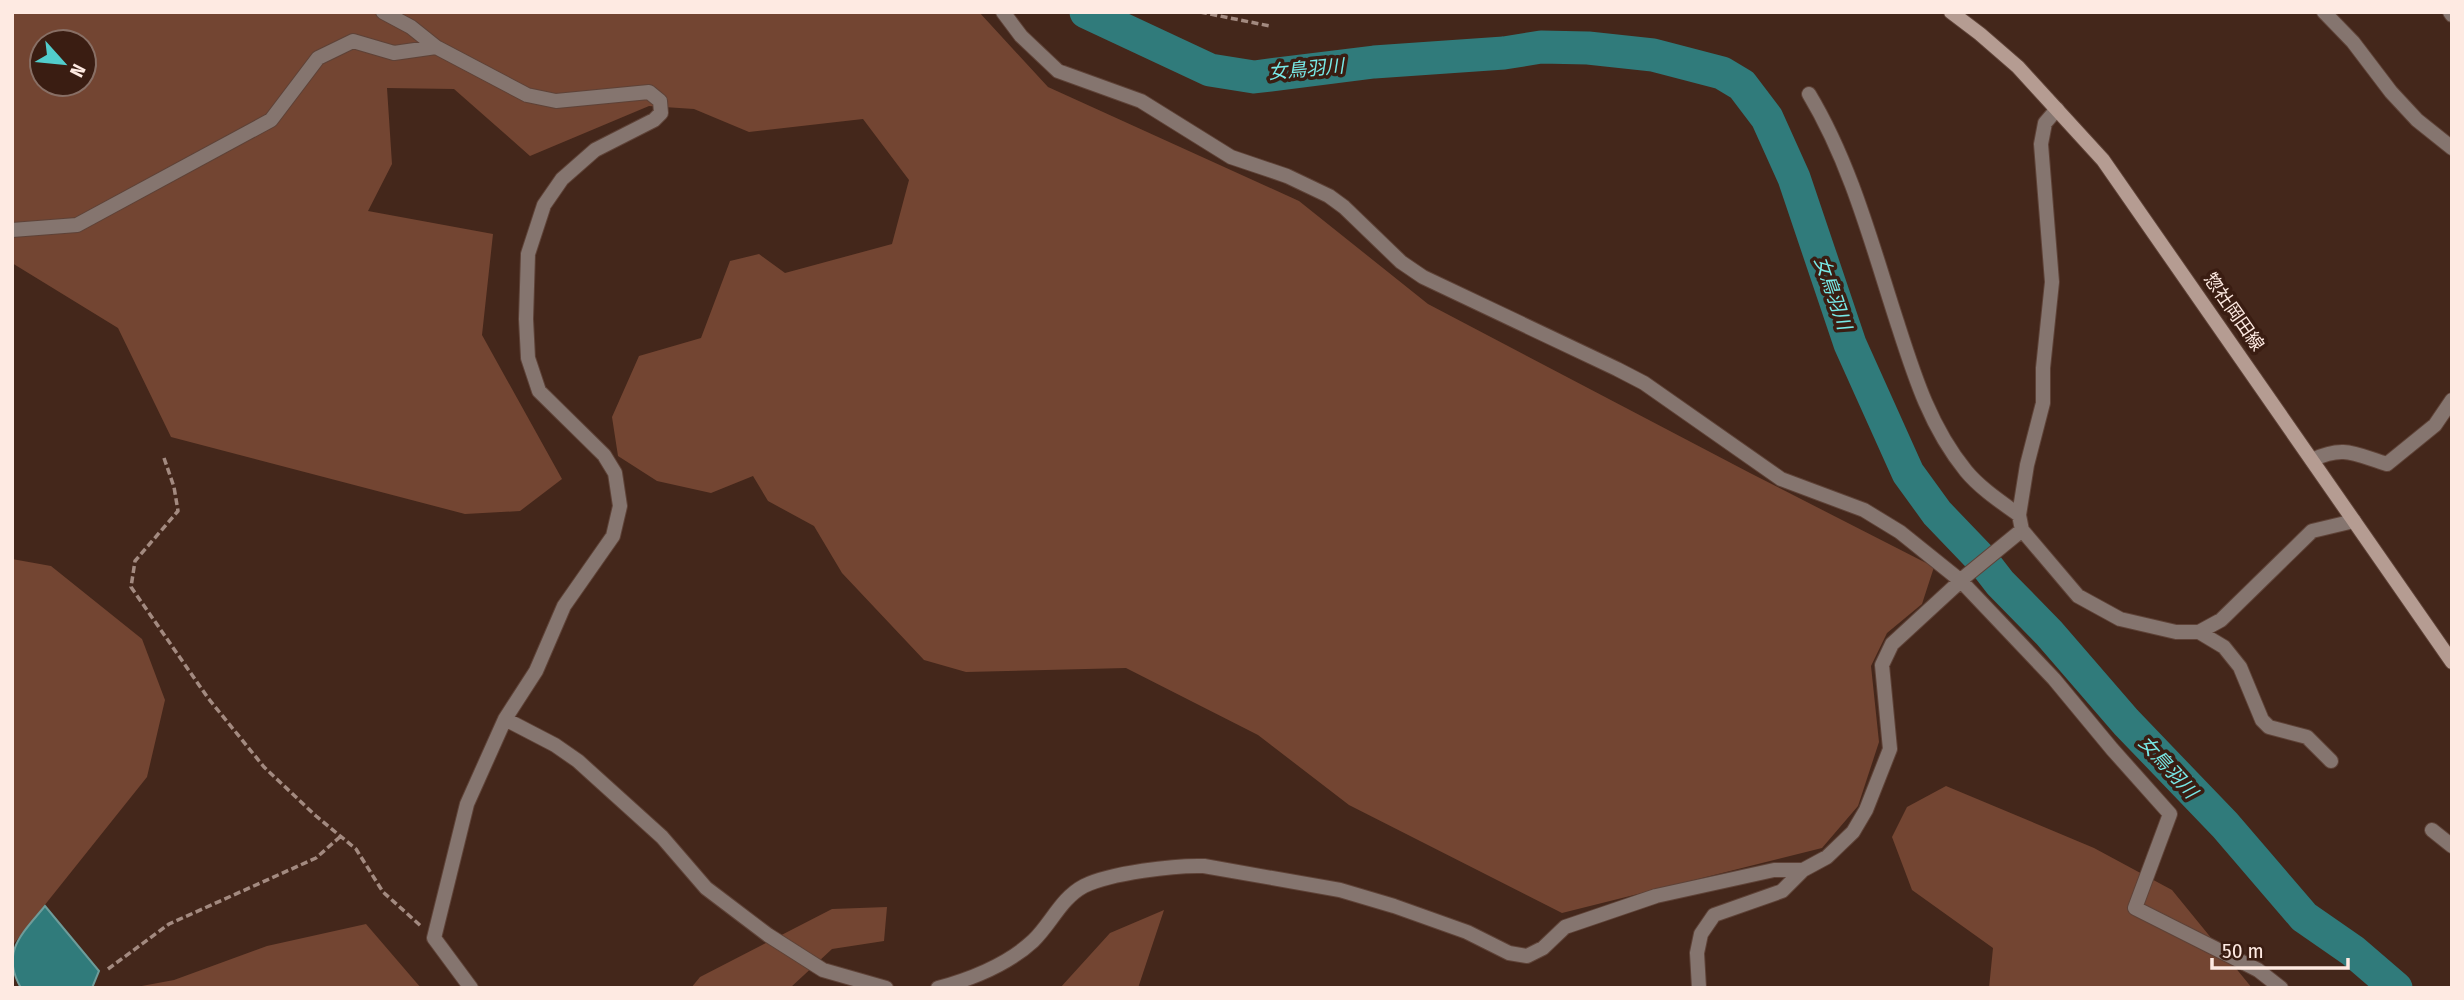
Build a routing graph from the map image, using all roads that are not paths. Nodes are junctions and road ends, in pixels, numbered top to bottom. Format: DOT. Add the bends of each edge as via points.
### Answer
graph roads {
  1 [pos="383,12"];
  2 [pos="1003,12"];
  3 [pos="1951,12"];
  4 [pos="2324,12"];
  5 [pos="436,47"];
  6 [pos="1809,94"];
  7 [pos="2057,109"];
  8 [pos="2452,148"];
  9 [pos="12,230"];
  10 [pos="2452,400"];
  11 [pos="2312,460"];
  12 [pos="2354,521"];
  13 [pos="2020,526"];
  14 [pos="1964,578"];
  15 [pos="2199,632"];
  16 [pos="2452,662"];
  17 [pos="505,719"];
  18 [pos="2331,761"];
  19 [pos="2432,830"];
  20 [pos="2452,846"];
  21 [pos="1803,870"];
  22 [pos="471,988"];
  23 [pos="886,988"];
  24 [pos="938,988"];
  25 [pos="1699,988"];
  26 [pos="2281,988"];
  1 -- 5 [label="street"];
  2 -- 14 [label="street" via="1058,71 1140,101 1231,157 1329,196 1423,277 1644,383 1781,479 1864,510"];
  3 -- 7 [label="main road, 惣社岡田線" via="2018,67"];
  4 -- 8 [label="street" via="2417,120"];
  5 -- 9 [label="street" via="394,53 353,41 318,58 271,120 77,225"];
  5 -- 17 [label="street" via="527,95 556,102 649,92 660,101 661,113 654,121 595,150 562,178 544,205 528,254 528,358 539,391 604,455 615,473 620,506 613,536 564,606 536,671"];
  6 -- 13 [label="street" via="1851,181 1929,414 1968,473"];
  7 -- 11 [label="main road, 惣社岡田線" via="2103,160"];
  7 -- 13 [label="street" via="2045,123 2041,144 2052,282 2043,403 2027,465"];
  10 -- 11 [label="street" via="2435,425 2387,464 2344,450"];
  11 -- 12 [label="main road, 惣社岡田線"];
  12 -- 15 [label="street" via="2312,531 2221,620"];
  12 -- 16 [label="main road, 惣社岡田線"];
  13 -- 14 [label="street"];
  13 -- 15 [label="street" via="2078,596 2120,619 2176,632"];
  14 -- 21 [label="street" via="1892,644 1882,665 1891,749 1853,832 1827,857"];
  14 -- 26 [label="street" via="2170,814 2135,908 2258,970"];
  15 -- 18 [label="street" via="2224,647 2240,667 2269,727 2307,737"];
  17 -- 22 [label="street" via="467,804 435,938"];
  17 -- 23 [label="street" via="578,761 662,837 706,888 768,935 823,970"];
  19 -- 20 [label="street"];
  21 -- 24 [label="street" via="1774,870 1656,896 1565,927 1527,956 1340,890 1184,865 1084,886 1069,896 1033,941 972,978"];
  21 -- 25 [label="street" via="1782,891 1714,915 1699,943"];
}
